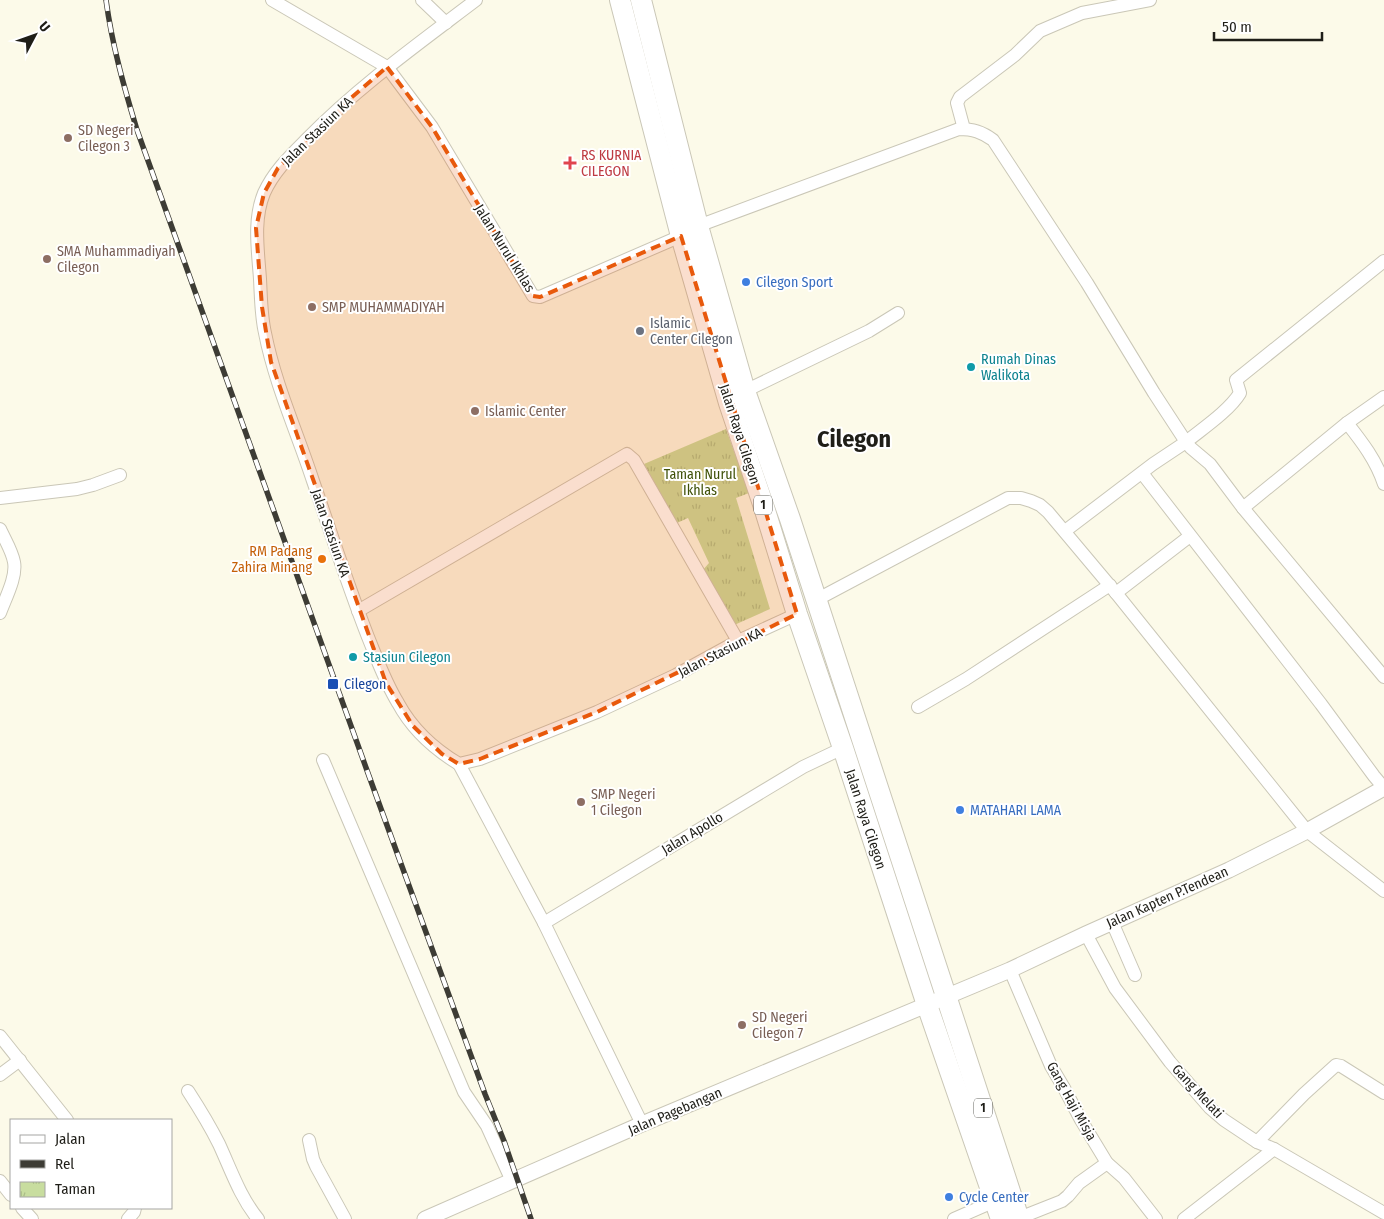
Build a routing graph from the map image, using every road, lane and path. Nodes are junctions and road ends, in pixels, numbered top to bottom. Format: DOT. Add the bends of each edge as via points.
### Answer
graph roads {
  1 [pos="272,0"];
  2 [pos="422,0"];
  3 [pos="476,0"];
  4 [pos="620,0"];
  5 [pos="641,0"];
  6 [pos="1150,0"];
  7 [pos="446,23"];
  8 [pos="388,67"];
  9 [pos="964,129"];
  10 [pos="698,226"];
  11 [pos="680,236"];
  12 [pos="1384,261"];
  13 [pos="898,313"];
  14 [pos="745,391"];
  15 [pos="1384,397"];
  16 [pos="1347,423"];
  17 [pos="1186,442"];
  18 [pos="1142,473"];
  19 [pos="120,475"];
  20 [pos="1384,484"];
  21 [pos="0,498"];
  22 [pos="782,498"];
  23 [pos="763,504"];
  24 [pos="1243,508"];
  25 [pos="0,529"];
  26 [pos="1065,531"];
  27 [pos="1190,536"];
  28 [pos="1113,589"];
  29 [pos="816,600"];
  30 [pos="358,611"];
  31 [pos="0,613"];
  32 [pos="797,614"];
  33 [pos="738,641"];
  34 [pos="1384,677"];
  35 [pos="918,707"];
  36 [pos="843,748"];
  37 [pos="323,760"];
  38 [pos="459,764"];
  39 [pos="1384,788"];
  40 [pos="1307,830"];
  41 [pos="1384,891"];
  42 [pos="1112,922"];
  43 [pos="544,923"];
  44 [pos="1086,934"];
  45 [pos="1010,970"];
  46 [pos="1135,975"];
  47 [pos="946,997"];
  48 [pos="927,1005"];
  49 [pos="0,1036"];
  50 [pos="20,1060"];
  51 [pos="0,1076"];
  52 [pos="188,1091"];
  53 [pos="1384,1093"];
  54 [pos="66,1119"];
  55 [pos="642,1124"];
  56 [pos="309,1140"];
  57 [pos="1258,1142"];
  58 [pos="1274,1150"];
  59 [pos="1107,1163"];
  60 [pos="0,1181"];
  61 [pos="512,1181"];
  62 [pos="10,1194"];
  63 [pos="23,1209"];
  64 [pos="998,1210"];
  65 [pos="1384,1213"];
  66 [pos="32,1219"];
  67 [pos="258,1219"];
  68 [pos="345,1219"];
  69 [pos="425,1219"];
  70 [pos="954,1219"];
  71 [pos="1019,1219"];
  72 [pos="1156,1219"];
  73 [pos="1184,1219"];
  1 -- 8 [label="street"];
  2 -- 7 [label="street"];
  3 -- 7 [label="street, Jalan Stasiun KA"];
  4 -- 11 [label="highway, Jalan Raya Cilegon / 1"];
  5 -- 10 [label="highway, Jalan Raya Cilegon / 1"];
  6 -- 9 [label="street" via="1082,13 1040,31 1015,55 960,97 957,103"];
  7 -- 8 [label="street, Jalan Stasiun KA"];
  8 -- 11 [label="street, Jalan Nurul Ikhlas" via="432,127 532,296 540,298"];
  8 -- 30 [label="street, Jalan Stasiun KA" via="331,115 278,168 264,193 256,228 263,322 271,362"];
  9 -- 10 [label="street"];
  9 -- 17 [label="street" via="983,133 993,140"];
  10 -- 14 [label="highway, Jalan Raya Cilegon / 1"];
  11 -- 23 [label="highway, Jalan Raya Cilegon / 1" via="728,402"];
  12 -- 17 [label="street" via="1239,376 1236,380 1240,393 1236,398"];
  13 -- 14 [label="street" via="869,331"];
  14 -- 22 [label="highway, Jalan Raya Cilegon / 1"];
  15 -- 16 [label="street"];
  16 -- 20 [label="street" via="1369,452"];
  16 -- 24 [label="street"];
  17 -- 18 [label="street"];
  17 -- 24 [label="street" via="1210,464"];
  18 -- 26 [label="street"];
  18 -- 27 [label="street"];
  19 -- 21 [label="street" via="77,489"];
  22 -- 23 [label="highway"];
  22 -- 29 [label="highway, Jalan Raya Cilegon / 1"];
  23 -- 32 [label="highway, Jalan Raya Cilegon / 1"];
  24 -- 34 [label="street"];
  25 -- 31 [label="street" via="15,569"];
  26 -- 28 [label="street"];
  26 -- 29 [label="street" via="1040,505 1021,498 1008,498"];
  27 -- 28 [label="street"];
  27 -- 39 [label="street"];
  28 -- 35 [label="street"];
  28 -- 40 [label="street"];
  29 -- 47 [label="highway, Jalan Raya Cilegon / 1"];
  30 -- 33 [label="street" via="627,454 634,460"];
  30 -- 38 [label="street, Jalan Stasiun KA" via="386,683 399,706 426,740"];
  32 -- 33 [label="street, Jalan Stasiun KA"];
  32 -- 36 [label="highway, Jalan Raya Cilegon / 1"];
  33 -- 38 [label="street, Jalan Stasiun KA" via="597,712 480,759"];
  36 -- 43 [label="street, Jalan Apollo" via="803,767"];
  36 -- 48 [label="highway, Jalan Raya Cilegon / 1"];
  37 -- 61 [label="street" via="464,1092 487,1126"];
  38 -- 43 [label="street"];
  39 -- 40 [label="street, Jalan Kapten P.Tendean"];
  40 -- 41 [label="street"];
  40 -- 42 [label="street, Jalan Kapten P.Tendean" via="1229,870"];
  42 -- 44 [label="street, Jalan Kapten P.Tendean"];
  42 -- 46 [label="street"];
  43 -- 55 [label="street"];
  44 -- 45 [label="street, Jalan Kapten P.Tendean"];
  44 -- 57 [label="street, Gang Melati" via="1115,988 1170,1062 1210,1108"];
  45 -- 47 [label="street, Jalan Kapten P.Tendean"];
  45 -- 59 [label="street, Gang Haji Misja" via="1051,1066"];
  47 -- 48 [label="street, Jalan Pagebangan"];
  47 -- 71 [label="highway, 1"];
  48 -- 55 [label="street, Jalan Pagebangan"];
  48 -- 64 [label="highway, 1"];
  49 -- 50 [label="street"];
  50 -- 51 [label="street"];
  50 -- 54 [label="street"];
  52 -- 67 [label="street"];
  53 -- 57 [label="street" via="1336,1065"];
  55 -- 61 [label="street, Jalan Pagebangan"];
  56 -- 68 [label="street" via="316,1166"];
  57 -- 58 [label="street, Gang Melati"];
  58 -- 65 [label="street, Gang Melati"];
  58 -- 73 [label="street"];
  59 -- 71 [label="street" via="1062,1200"];
  59 -- 72 [label="street, Gang Haji Misja" via="1124,1178"];
  60 -- 62 [label="street"];
  61 -- 69 [label="street, Jalan Pagebangan"];
  63 -- 66 [label="street"];
  64 -- 70 [label="street"];
}
